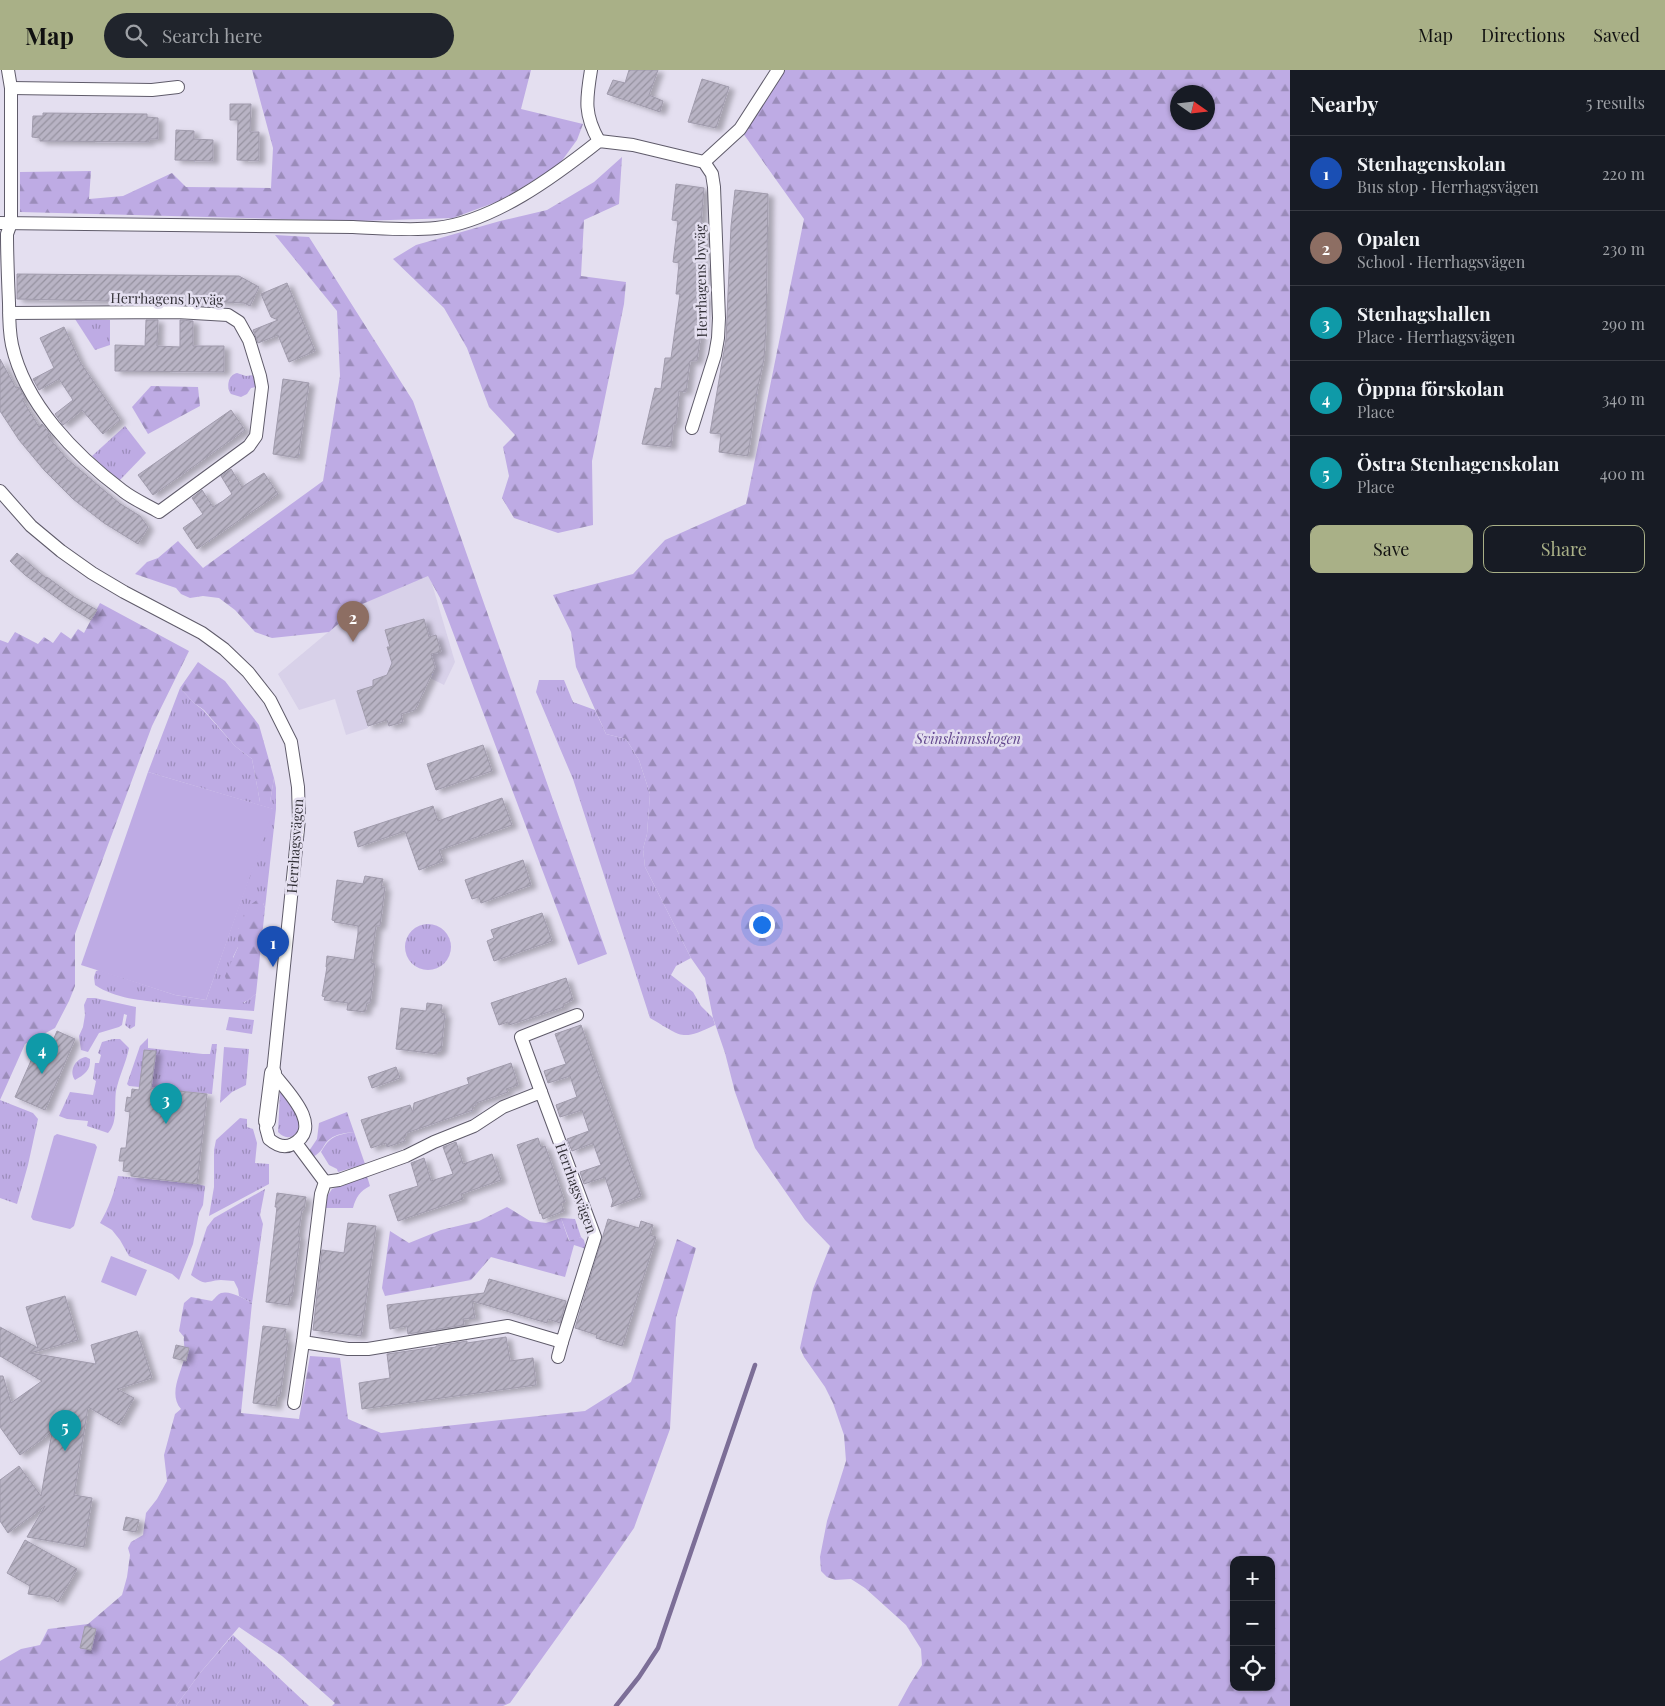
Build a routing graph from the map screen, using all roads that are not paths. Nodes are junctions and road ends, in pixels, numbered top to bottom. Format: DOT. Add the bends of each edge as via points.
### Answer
graph roads {
  1 [pos="8,70"];
  2 [pos="590,70"];
  3 [pos="778,70"];
  4 [pos="178,87"];
  5 [pos="11,88"];
  6 [pos="599,142"];
  7 [pos="704,162"];
  8 [pos="5,223"];
  9 [pos="9,313"];
  10 [pos="692,428"];
  11 [pos="0,491"];
  12 [pos="577,1014"];
  13 [pos="273,1073"];
  14 [pos="541,1092"];
  15 [pos="267,1121"];
  16 [pos="296,1143"];
  17 [pos="325,1182"];
  18 [pos="303,1342"];
  19 [pos="562,1342"];
  20 [pos="558,1357"];
  21 [pos="294,1403"];
  1 -- 5 [label="street, Herrhagens byväg"];
  2 -- 6 [label="street" via="587,110"];
  3 -- 7 [label="street" via="740,129"];
  4 -- 5 [label="street" via="152,90"];
  5 -- 8 [label="street, Herrhagens byväg"];
  6 -- 7 [label="street" via="633,145"];
  6 -- 8 [label="street" via="568,166 507,204 462,223 437,228"];
  7 -- 10 [label="street, Herrhagens byväg" via="712,174 714,187 719,318 715,355"];
  8 -- 9 [label="street, Herrhagens byväg"];
  9 -- 9 [label="street, Herrhagens byväg" via="18,366 46,415 70,444 124,492 159,512 249,446 256,436 262,387 258,367 239,322 228,315 177,312"];
  11 -- 13 [label="street, Herrhagsvägen" via="31,526 69,557 116,587 202,633 224,649 248,672 270,700 283,724 295,756 299,819"];
  12 -- 14 [label="street, Herrhagsvägen" via="521,1037"];
  13 -- 15 [label="street, Herrhagsvägen"];
  13 -- 16 [label="street" via="306,1120 303,1134"];
  14 -- 17 [label="street" via="503,1107 474,1126 406,1156 346,1178"];
  14 -- 19 [label="street, Herrhagsvägen" via="594,1237"];
  15 -- 16 [label="street, Herrhagsvägen" via="268,1139 274,1144 289,1146"];
  16 -- 17 [label="street"];
  17 -- 18 [label="street"];
  18 -- 19 [label="street" via="368,1349 508,1326"];
  18 -- 21 [label="street"];
  19 -- 20 [label="street, Herrhagsvägen"];
}
